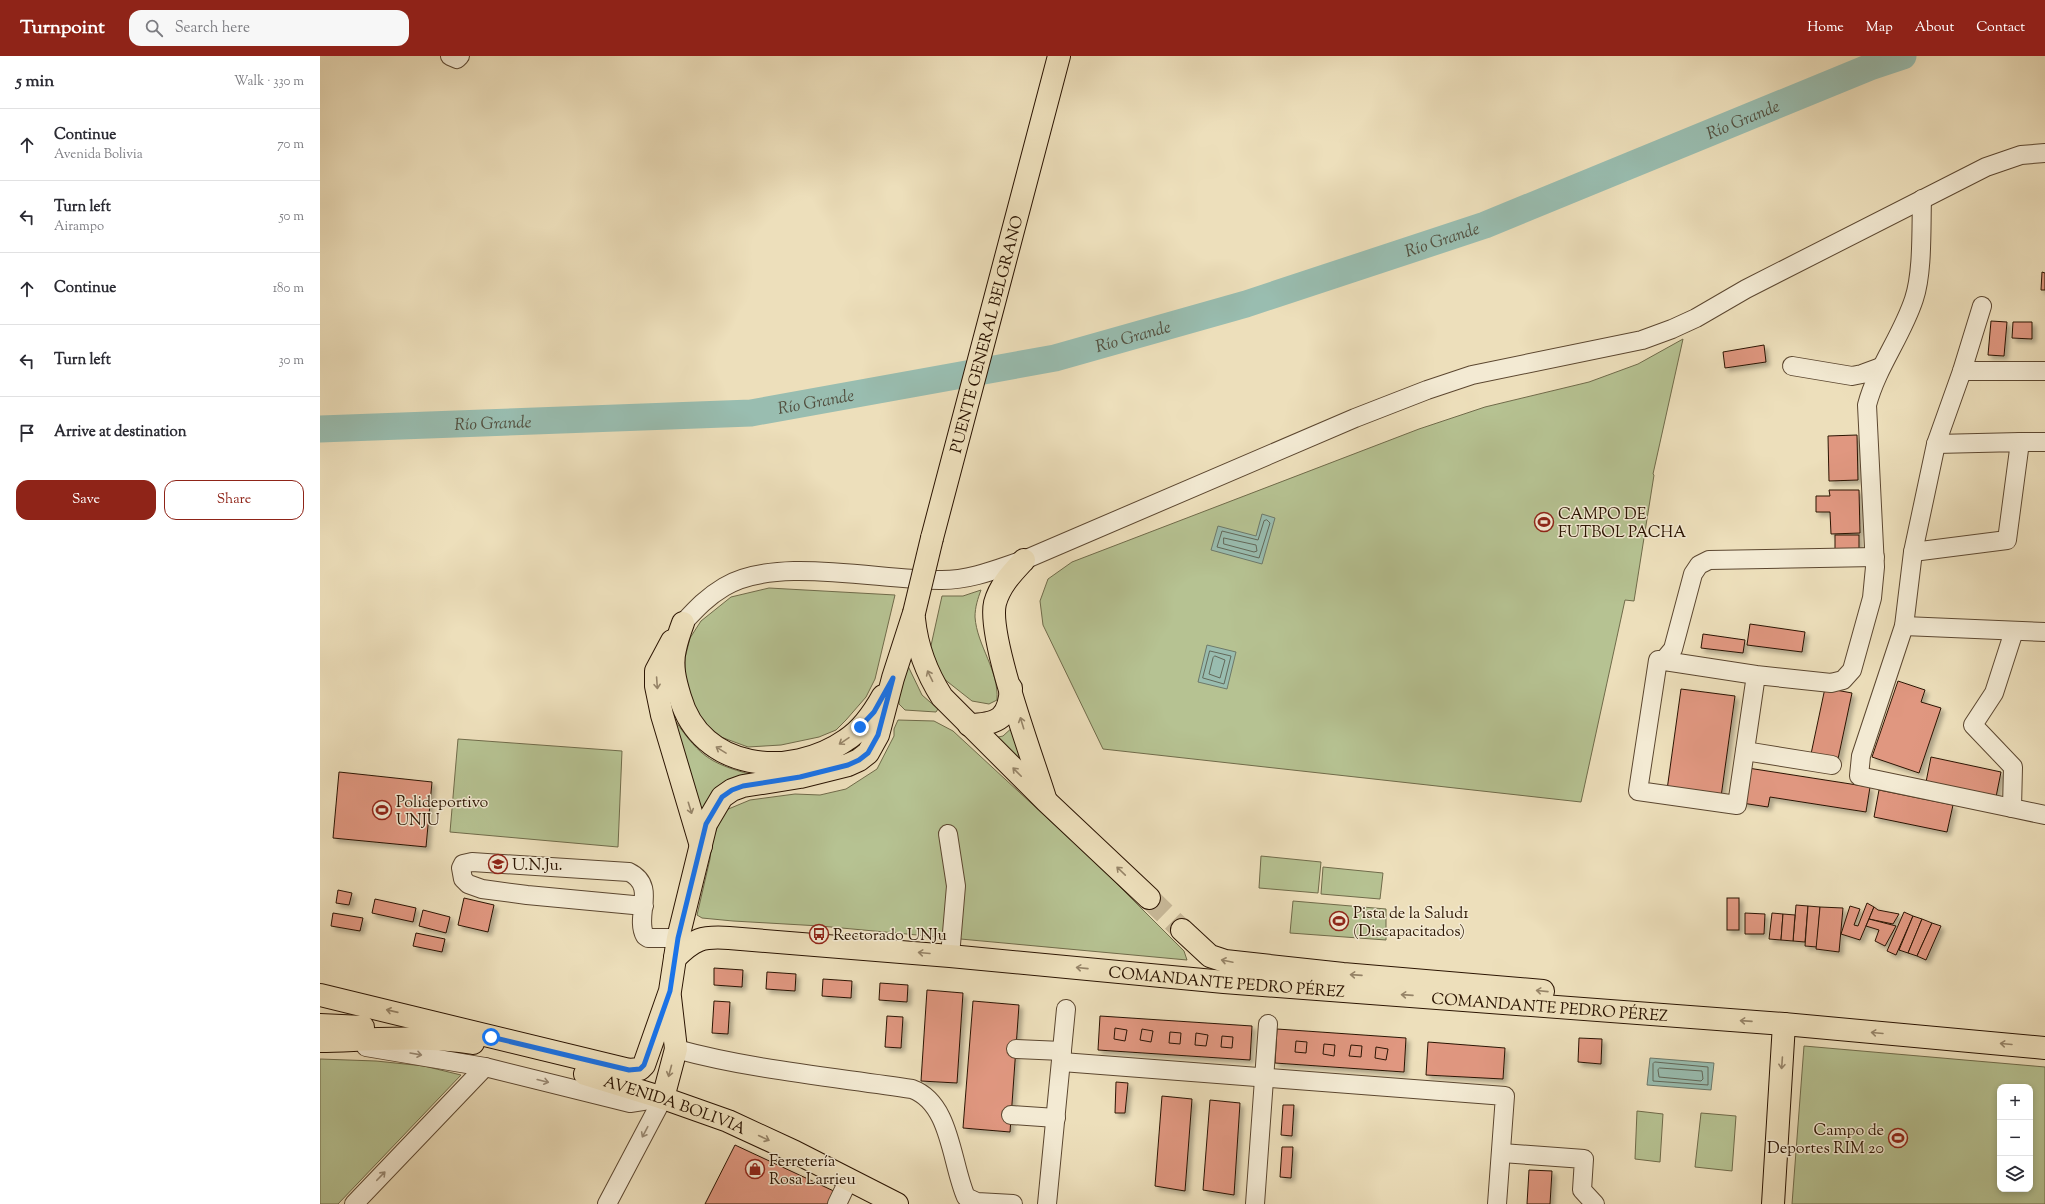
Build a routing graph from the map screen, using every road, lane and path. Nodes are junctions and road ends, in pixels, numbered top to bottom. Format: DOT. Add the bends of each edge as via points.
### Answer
graph roads {
  1 [pos="450,56"];
  2 [pos="460,56"];
  3 [pos="1059,56"];
  4 [pos="2045,153"];
  5 [pos="1922,199"];
  6 [pos="1982,306"];
  7 [pos="1792,366"];
  8 [pos="1881,367"];
  9 [pos="1962,371"];
  10 [pos="2045,371"];
  11 [pos="2020,442"];
  12 [pos="2045,442"];
  13 [pos="1936,444"];
  14 [pos="1913,552"];
  15 [pos="1875,556"];
  16 [pos="1024,560"];
  17 [pos="914,613"];
  18 [pos="683,623"];
  19 [pos="1904,626"];
  20 [pos="2014,631"];
  21 [pos="2045,632"];
  22 [pos="1663,661"];
  23 [pos="1756,675"];
  24 [pos="893,678"];
  25 [pos="1011,688"];
  26 [pos="969,725"];
  27 [pos="1744,751"];
  28 [pos="1832,765"];
  29 [pos="1046,800"];
  30 [pos="2012,808"];
  31 [pos="2045,815"];
  32 [pos="948,834"];
  33 [pos="702,847"];
  34 [pos="1149,898"];
  35 [pos="644,906"];
  36 [pos="1182,930"];
  37 [pos="677,948"];
  38 [pos="950,956"];
  39 [pos="670,991"];
  40 [pos="320,995"];
  41 [pos="1066,1009"];
  42 [pos="1676,1016"];
  43 [pos="1268,1024"];
  44 [pos="1784,1024"];
  45 [pos="321,1035"];
  46 [pos="2045,1048"];
  47 [pos="676,1049"];
  48 [pos="1016,1049"];
  49 [pos="1062,1057"];
  50 [pos="485,1066"];
  51 [pos="1265,1079"];
  52 [pos="662,1098"];
  53 [pos="1011,1115"];
  54 [pos="1056,1118"];
  55 [pos="1502,1153"];
  56 [pos="849,1179"];
  57 [pos="354,1204"];
  58 [pos="607,1204"];
  59 [pos="837,1204"];
  60 [pos="897,1204"];
  61 [pos="1013,1204"];
  62 [pos="1047,1204"];
  63 [pos="1255,1204"];
  64 [pos="1496,1204"];
  65 [pos="1595,1204"];
  66 [pos="1773,1204"];
  1 -- 2 [label="street" via="457,59"];
  3 -- 17 [label="main road, PUENTE GENERAL BELGRANO, bridge"];
  4 -- 5 [label="street" via="2021,155 1986,167"];
  5 -- 8 [label="street" via="1915,298"];
  5 -- 16 [label="street" via="1672,329 1642,340 1472,375 1428,390 1355,418"];
  6 -- 9 [label="street"];
  7 -- 8 [label="street" via="1852,376"];
  8 -- 15 [label="street" via="1871,388 1867,405"];
  9 -- 10 [label="street"];
  9 -- 13 [label="street"];
  11 -- 12 [label="street"];
  11 -- 13 [label="street"];
  11 -- 14 [label="street" via="2007,540"];
  13 -- 14 [label="street"];
  14 -- 19 [label="street"];
  15 -- 22 [label="street" via="1709,560 1698,565 1693,574 1673,649"];
  15 -- 23 [label="street" via="1872,598 1852,670 1843,680 1831,683"];
  16 -- 18 [label="street" via="971,578 942,580 819,571 776,572 750,576 725,586 702,602"];
  16 -- 25 [label="main road" via="1006,580 994,610 997,638"];
  17 -- 24 [label="main road, PUENTE GENERAL BELGRANO"];
  26 -- 17 [label="main road, one-way" via="942,697 929,677 918,646"];
  24 -- 18 [label="main road, one-way" via="874,712 847,740 822,754 797,760 771,763 745,761 727,754 710,743 697,730 681,702 673,670 675,650"];
  18 -- 33 [label="main road, one-way" via="662,657 656,672 656,686 662,715"];
  19 -- 20 [label="street"];
  19 -- 30 [label="street" via="1861,756 1859,776"];
  20 -- 21 [label="street"];
  20 -- 30 [label="street" via="1994,693 1973,725 2013,767"];
  22 -- 23 [label="street"];
  22 -- 27 [label="street" via="1658,660 1638,791 1737,806"];
  23 -- 27 [label="street"];
  24 -- 33 [label="main road" via="878,735 868,753 848,765 732,790 722,797 713,810 706,824"];
  25 -- 26 [label="main road" via="1010,705 1000,718 985,724"];
  29 -- 25 [label="main road, one-way"];
  29 -- 26 [label="main road, one-way"];
  27 -- 28 [label="street"];
  34 -- 29 [label="main road, one-way"];
  30 -- 31 [label="street"];
  32 -- 38 [label="street" via="956,886"];
  33 -- 37 [label="main road"];
  35 -- 35 [label="street" via="641,883 636,875 629,872 472,862 463,864 460,872 468,884 482,889"];
  35 -- 37 [label="street" via="642,926 645,936"];
  42 -- 36 [label="main road, one-way" via="1603,998 1225,961 1210,956"];
  38 -- 37 [label="main road, COMANDANTE PEDRO PÉREZ, one-way" via="715,937"];
  37 -- 39 [label="main road"];
  42 -- 38 [label="main road, COMANDANTE PEDRO PÉREZ, one-way" via="1224,982"];
  39 -- 40 [label="main road, AVENIDA BOLIVIA, one-way" via="644,1065 634,1071"];
  39 -- 47 [label="main road"];
  41 -- 49 [label="street"];
  44 -- 42 [label="main road, COMANDANTE PEDRO PÉREZ, one-way"];
  43 -- 51 [label="street"];
  46 -- 44 [label="main road, COMANDANTE PEDRO PÉREZ, one-way"];
  44 -- 66 [label="main road, one-way"];
  45 -- 50 [label="street, one-way"];
  45 -- 52 [label="main road, AVENIDA BOLIVIA" via="457,1041 504,1049"];
  47 -- 52 [label="main road, one-way"];
  47 -- 61 [label="street" via="707,1058 921,1092 936,1108 947,1133 966,1197 977,1202"];
  48 -- 49 [label="street"];
  49 -- 51 [label="street"];
  49 -- 54 [label="street"];
  50 -- 52 [label="street, one-way" via="630,1103"];
  57 -- 50 [label="street, one-way"];
  51 -- 55 [label="street" via="1505,1096"];
  51 -- 63 [label="street"];
  52 -- 56 [label="main road, AVENIDA BOLIVIA, one-way" via="728,1121"];
  52 -- 58 [label="street, one-way"];
  53 -- 54 [label="street"];
  54 -- 62 [label="street"];
  55 -- 64 [label="street"];
  55 -- 65 [label="street" via="1584,1159 1582,1190"];
  56 -- 59 [label="street"];
  56 -- 60 [label="main road, AVENIDA BOLIVIA"];
}
